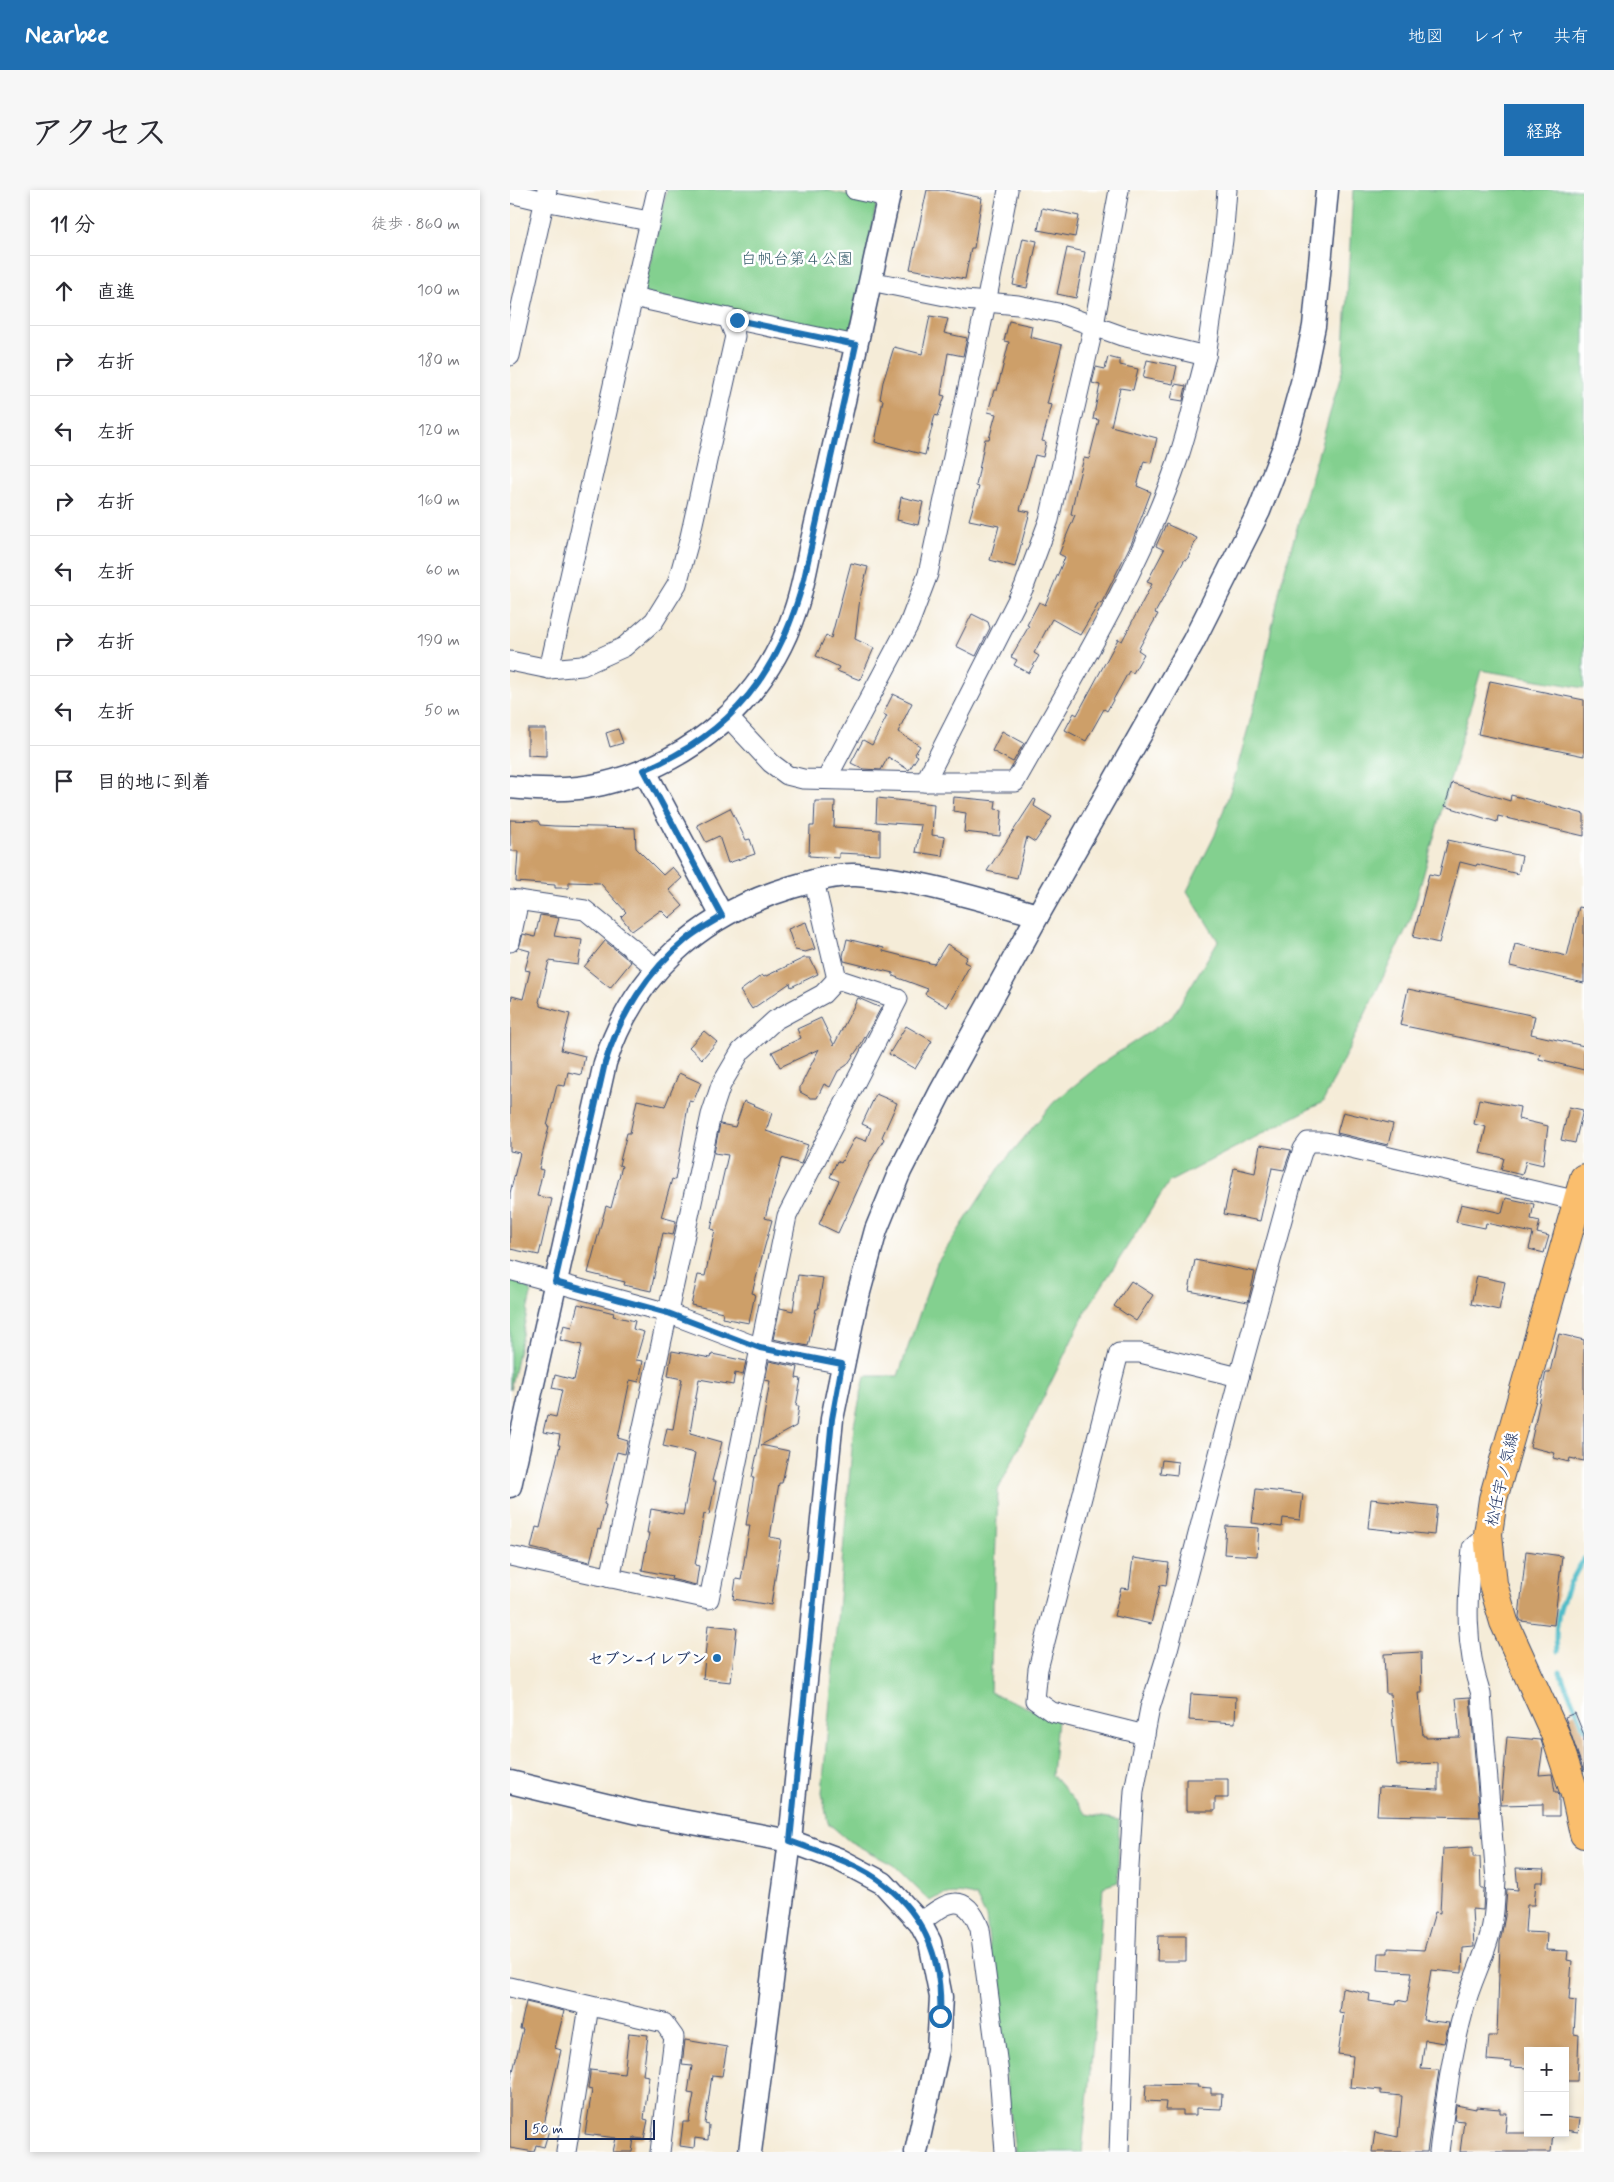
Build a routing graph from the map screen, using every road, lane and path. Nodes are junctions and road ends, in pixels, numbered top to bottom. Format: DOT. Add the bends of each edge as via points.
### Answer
graph roads {
  1 [pos="657,190"];
  2 [pos="855,190"];
  3 [pos="1008,190"];
  4 [pos="1119,190"];
  5 [pos="1227,190"];
  6 [pos="1327,190"];
  7 [pos="510,193"];
  8 [pos="889,194"];
  9 [pos="546,196"];
  10 [pos="649,221"];
  11 [pos="870,281"];
  12 [pos="633,297"];
  13 [pos="986,303"];
  14 [pos="728,318"];
  15 [pos="1094,325"];
  16 [pos="856,345"];
  17 [pos="510,356"];
  18 [pos="1206,356"];
  19 [pos="510,661"];
  20 [pos="549,669"];
  21 [pos="728,717"];
  22 [pos="644,770"];
  23 [pos="827,778"];
  24 [pos="925,782"];
  25 [pos="510,787"];
  26 [pos="814,881"];
  27 [pos="515,899"];
  28 [pos="1038,915"];
  29 [pos="722,916"];
  30 [pos="510,942"];
  31 [pos="657,968"];
  32 [pos="837,979"];
  33 [pos="1579,1208"];
  34 [pos="510,1270"];
  35 [pos="555,1282"];
  36 [pos="668,1313"];
  37 [pos="760,1348"];
  38 [pos="842,1364"];
  39 [pos="1238,1377"];
  40 [pos="510,1486"];
  41 [pos="1488,1534"];
  42 [pos="510,1556"];
  43 [pos="610,1578"];
  44 [pos="1145,1735"];
  45 [pos="510,1782"];
  46 [pos="1584,1834"];
  47 [pos="790,1841"];
  48 [pos="920,1923"];
  49 [pos="510,1987"];
  50 [pos="589,2006"];
  51 [pos="566,2152"];
  52 [pos="660,2152"];
  53 [pos="750,2152"];
  54 [pos="916,2152"];
  55 [pos="1005,2152"];
  56 [pos="1120,2152"];
  57 [pos="1439,2152"];
  1 -- 10 [label="street"];
  2 -- 8 [label="street"];
  3 -- 13 [label="street"];
  4 -- 15 [label="street"];
  5 -- 18 [label="street"];
  6 -- 28 [label="street" via="1314,326 1294,413 1272,480 1193,642"];
  7 -- 9 [label="street"];
  8 -- 11 [label="street"];
  9 -- 10 [label="street"];
  9 -- 17 [label="street"];
  10 -- 12 [label="street"];
  11 -- 13 [label="street"];
  11 -- 16 [label="street"];
  12 -- 14 [label="street"];
  12 -- 20 [label="street"];
  13 -- 15 [label="street" via="1058,313"];
  13 -- 23 [label="street" via="928,574 910,624"];
  14 -- 16 [label="street"];
  14 -- 20 [label="street" via="735,336 677,584 654,621 624,647 582,666"];
  15 -- 18 [label="street" via="1122,336"];
  15 -- 24 [label="street" via="1049,520 1024,587"];
  16 -- 21 [label="street" via="795,611 779,649 760,681"];
  18 -- 24 [label="street" via="1178,462 1143,545 1015,782"];
  19 -- 20 [label="street"];
  21 -- 22 [label="street" via="685,750"];
  21 -- 23 [label="street" via="771,763 787,775 803,779"];
  22 -- 25 [label="street" via="600,784 564,789"];
  22 -- 29 [label="street"];
  23 -- 24 [label="street"];
  26 -- 28 [label="street" via="854,875 912,883"];
  26 -- 29 [label="street" via="761,896"];
  26 -- 32 [label="street"];
  27 -- 30 [label="street"];
  27 -- 31 [label="street" via="585,910"];
  28 -- 38 [label="street" via="900,1170 876,1230"];
  29 -- 31 [label="street" via="685,941"];
  31 -- 35 [label="street" via="624,1015 607,1055"];
  32 -- 36 [label="street" via="823,994 768,1026 741,1051 721,1086 711,1115"];
  32 -- 37 [label="street" via="898,999 787,1216"];
  33 -- 39 [label="street" via="1361,1149 1308,1142 1302,1149 1292,1182"];
  33 -- 41 [label="main road, 松任宇ノ気線" via="1493,1499"];
  34 -- 35 [label="street"];
  35 -- 36 [label="street"];
  35 -- 40 [label="street"];
  36 -- 37 [label="street"];
  36 -- 43 [label="street"];
  37 -- 38 [label="street"];
  37 -- 43 [label="street" via="709,1599"];
  38 -- 47 [label="street" via="832,1419"];
  39 -- 44 [label="street"];
  39 -- 44 [label="street" via="1140,1353 1120,1353 1114,1372 1038,1669 1035,1700 1052,1712"];
  41 -- 46 [label="main road, 松任宇ノ気線" via="1494,1584 1504,1622 1555,1734"];
  41 -- 57 [label="street" via="1472,1548 1467,1633 1474,1675 1481,1694 1496,1880 1492,1926 1464,2009 1449,2076"];
  42 -- 43 [label="street"];
  44 -- 56 [label="street" via="1134,1791 1128,1882"];
  45 -- 47 [label="street" via="639,1813"];
  47 -- 48 [label="street" via="838,1859 884,1883"];
  47 -- 53 [label="street"];
  48 -- 54 [label="street" via="930,1942 941,1997 938,2050"];
  48 -- 55 [label="street" via="941,1907 954,1903 966,1906 974,1914 980,1929"];
  49 -- 50 [label="street"];
  50 -- 51 [label="street"];
  50 -- 52 [label="street" via="664,2023 674,2037"];
}
